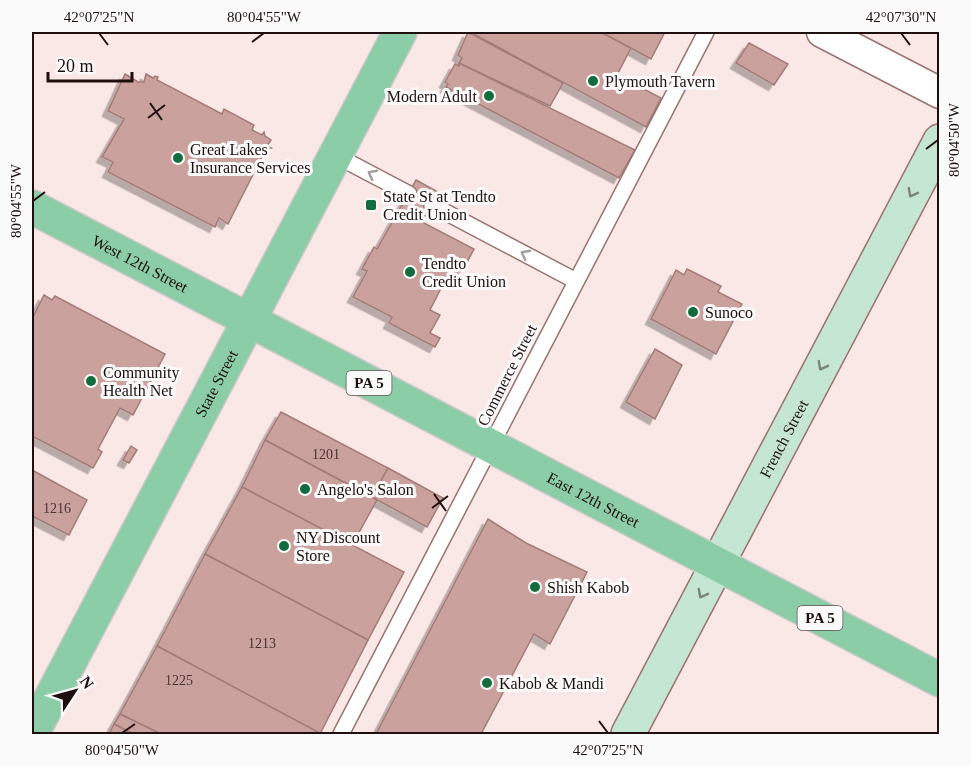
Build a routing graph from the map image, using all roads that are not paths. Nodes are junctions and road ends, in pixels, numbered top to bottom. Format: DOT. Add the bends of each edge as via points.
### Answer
graph roads {
  1 [pos="400,32"];
  2 [pos="706,32"];
  3 [pos="822,32"];
  4 [pos="939,93"];
  5 [pos="939,141"];
  6 [pos="335,155"];
  7 [pos="409,194"];
  8 [pos="432,205"];
  9 [pos="32,207"];
  10 [pos="576,281"];
  11 [pos="248,320"];
  12 [pos="490,446"];
  13 [pos="717,564"];
  14 [pos="939,680"];
  15 [pos="32,735"];
  16 [pos="341,735"];
  17 [pos="628,735"];
  1 -- 6 [label="main road, State Street"];
  2 -- 10 [label="lane, Commerce Street"];
  3 -- 4 [label="street"];
  5 -- 13 [label="main road, French Street, one-way"];
  7 -- 6 [label="lane, one-way"];
  6 -- 11 [label="main road, State Street"];
  10 -- 8 [label="lane, one-way"];
  9 -- 11 [label="main road, West 12th Street / PA 5"];
  10 -- 12 [label="lane, Commerce Street"];
  11 -- 12 [label="main road, East 12th Street / PA 5"];
  11 -- 15 [label="main road, State Street"];
  12 -- 13 [label="main road, East 12th Street / PA 5"];
  12 -- 16 [label="lane, Commerce Street"];
  13 -- 14 [label="main road, East 12th Street / PA 5"];
  13 -- 17 [label="main road, French Street, one-way"];
}
